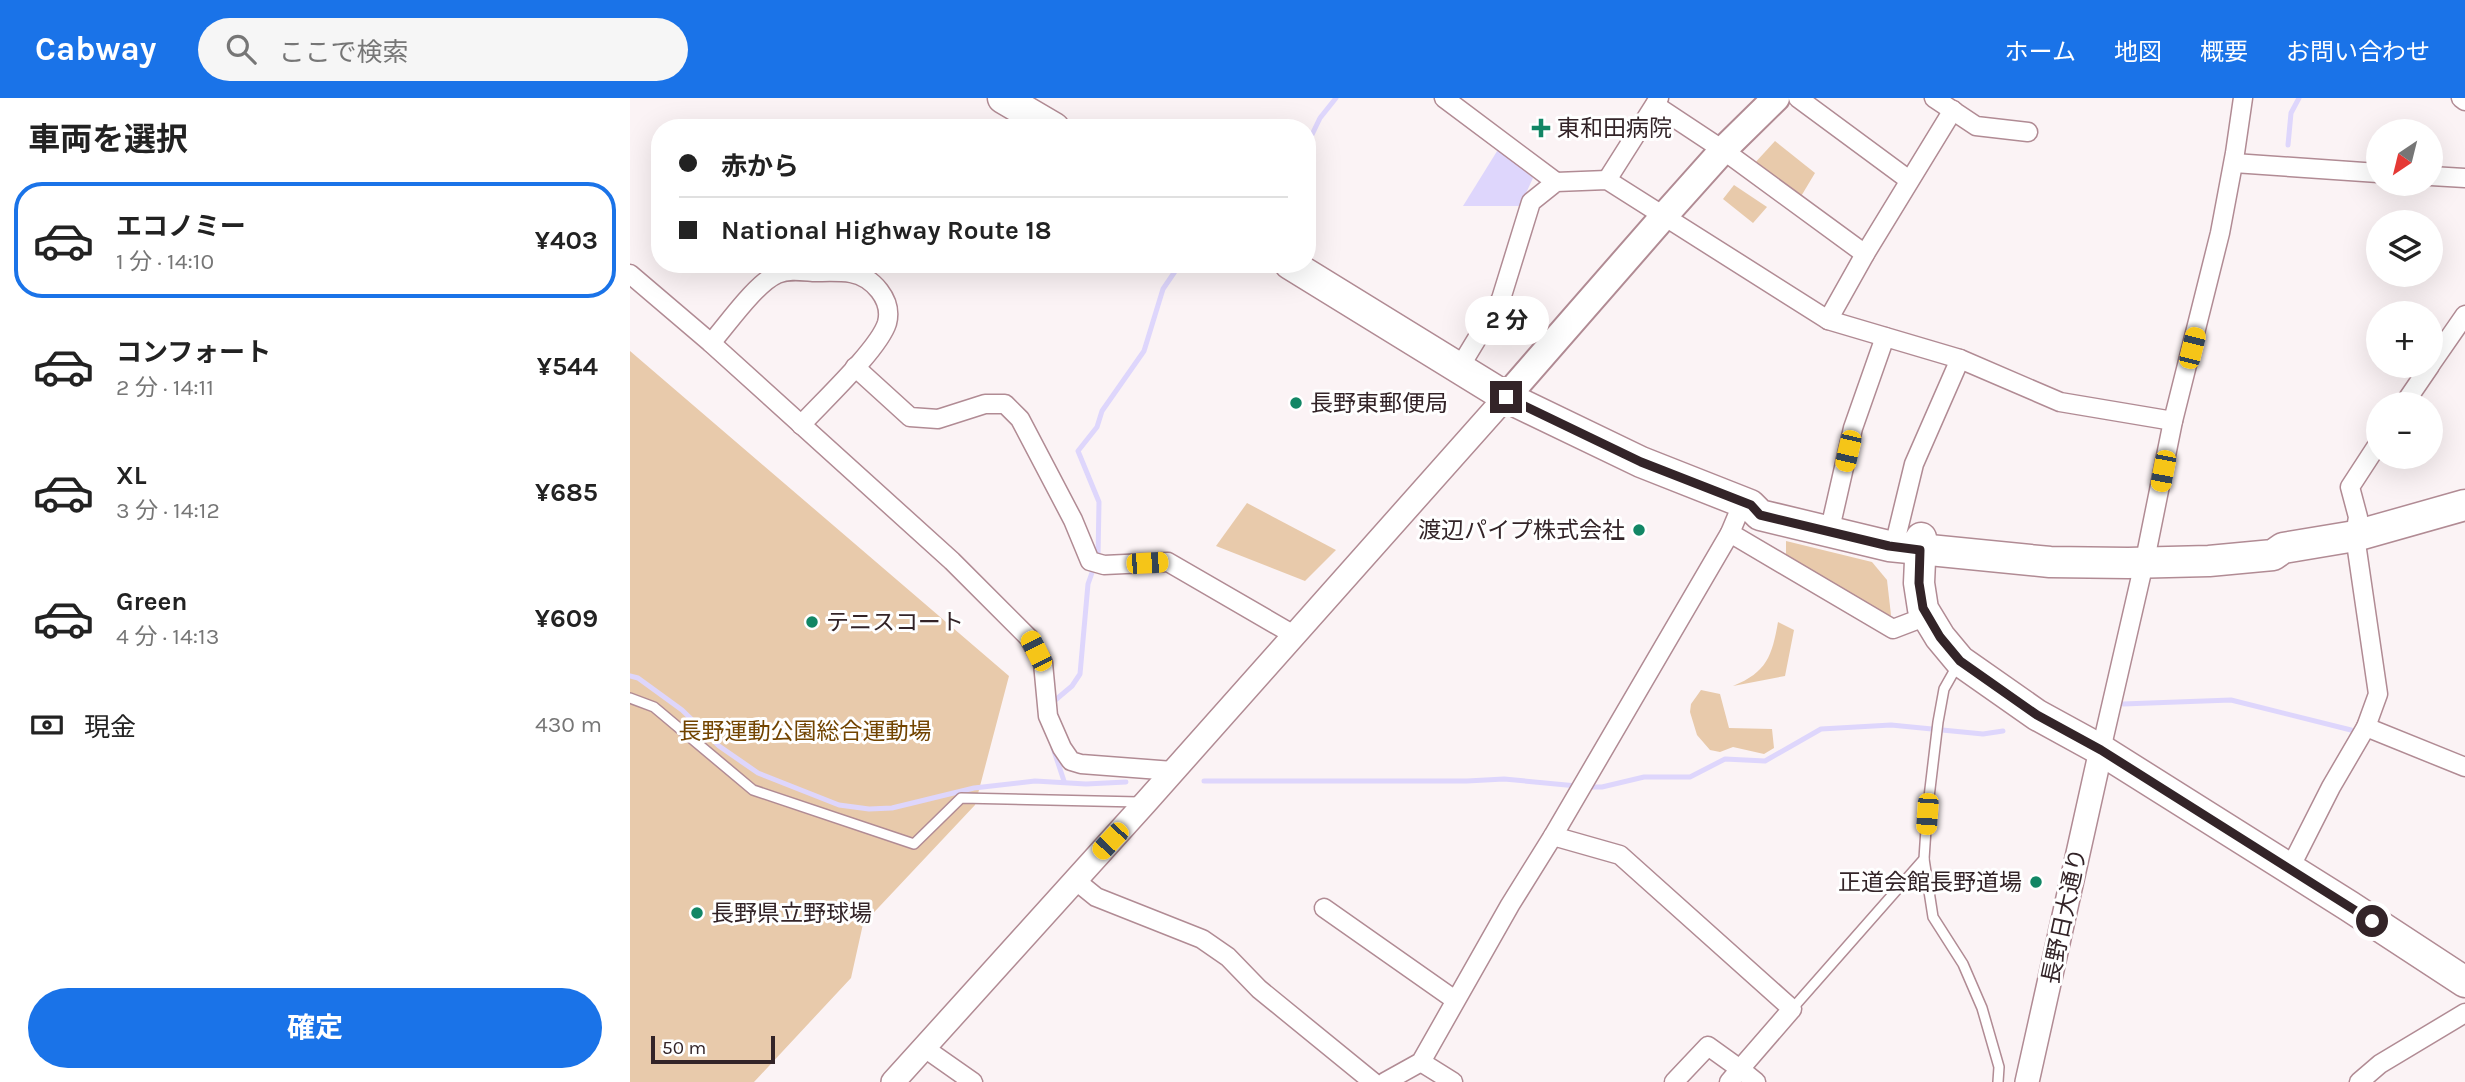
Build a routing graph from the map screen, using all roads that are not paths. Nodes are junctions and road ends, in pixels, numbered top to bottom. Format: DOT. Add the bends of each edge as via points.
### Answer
graph roads {
  1 [pos="1444,98"];
  2 [pos="1776,98"];
  3 [pos="1798,98"];
  4 [pos="1934,98"];
  5 [pos="2243,98"];
  6 [pos="1657,101"];
  7 [pos="1018,102"];
  8 [pos="1953,110"];
  9 [pos="1042,119"];
  10 [pos="2028,132"];
  11 [pos="1723,150"];
  12 [pos="2234,163"];
  13 [pos="2366,172"];
  14 [pos="2443,177"];
  15 [pos="2465,178"];
  16 [pos="1607,180"];
  17 [pos="1909,180"];
  18 [pos="1556,182"];
  19 [pos="1664,216"];
  20 [pos="1865,254"];
  21 [pos="779,273"];
  22 [pos="836,273"];
  23 [pos="1304,273"];
  24 [pos="630,274"];
  25 [pos="2465,315"];
  26 [pos="1828,320"];
  27 [pos="1885,337"];
  28 [pos="710,344"];
  29 [pos="2443,346"];
  30 [pos="1960,359"];
  31 [pos="855,368"];
  32 [pos="1458,370"];
  33 [pos="1506,397"];
  34 [pos="2173,421"];
  35 [pos="801,425"];
  36 [pos="2366,462"];
  37 [pos="1747,504"];
  38 [pos="2465,505"];
  39 [pos="1832,520"];
  40 [pos="1730,534"];
  41 [pos="2355,536"];
  42 [pos="1913,541"];
  43 [pos="2146,556"];
  44 [pos="1927,616"];
  45 [pos="1294,635"];
  46 [pos="1960,661"];
  47 [pos="630,698"];
  48 [pos="2366,727"];
  49 [pos="2101,750"];
  50 [pos="2465,767"];
  51 [pos="1173,771"];
  52 [pos="1146,802"];
  53 [pos="1553,836"];
  54 [pos="1924,859"];
  55 [pos="2289,870"];
  56 [pos="1074,880"];
  57 [pos="1324,908"];
  58 [pos="2465,982"];
  59 [pos="1455,1000"];
  60 [pos="1792,1009"];
  61 [pos="2465,1013"];
  62 [pos="923,1048"];
  63 [pos="1421,1062"];
  64 [pos="1735,1076"];
  65 [pos="892,1082"];
  66 [pos="973,1082"];
  67 [pos="1373,1082"];
  68 [pos="1385,1082"];
  69 [pos="1453,1082"];
  70 [pos="1674,1082"];
  71 [pos="1756,1082"];
  72 [pos="1998,1082"];
  73 [pos="2027,1082"];
  74 [pos="2359,1082"];
  1 -- 18 [label="street"];
  2 -- 11 [label="main road"];
  3 -- 17 [label="street"];
  4 -- 8 [label="street"];
  5 -- 12 [label="street"];
  6 -- 11 [label="street"];
  6 -- 16 [label="street"];
  7 -- 9 [label="highway"];
  8 -- 10 [label="street" via="1976,126"];
  8 -- 17 [label="street"];
  11 -- 19 [label="main road"];
  11 -- 20 [label="street"];
  12 -- 13 [label="street"];
  12 -- 34 [label="street"];
  14 -- 15 [label="street"];
  16 -- 18 [label="street"];
  16 -- 19 [label="street"];
  17 -- 20 [label="street"];
  18 -- 32 [label="street" via="1531,202 1501,299"];
  19 -- 26 [label="street"];
  19 -- 33 [label="main road"];
  20 -- 26 [label="street"];
  21 -- 28 [label="street" via="755,291"];
  22 -- 31 [label="street" via="852,274 880,290 889,314 886,327"];
  23 -- 32 [label="highway"];
  24 -- 28 [label="street"];
  25 -- 29 [label="street"];
  26 -- 27 [label="street"];
  27 -- 30 [label="street"];
  27 -- 39 [label="street" via="1853,428"];
  28 -- 35 [label="street"];
  30 -- 34 [label="street" via="2060,402"];
  30 -- 42 [label="street" via="1914,464"];
  31 -- 35 [label="street"];
  31 -- 45 [label="street" via="910,417 938,419 985,404 1005,404 1020,419 1090,561 1104,565 1168,562"];
  32 -- 33 [label="highway"];
  33 -- 37 [label="highway" via="1641,462"];
  33 -- 45 [label="street"];
  34 -- 43 [label="street"];
  35 -- 51 [label="street" via="952,561 1029,638 1043,663 1048,716 1071,761"];
  36 -- 41 [label="street" via="2350,487 2358,517"];
  37 -- 39 [label="highway" via="1765,502"];
  37 -- 40 [label="street"];
  37 -- 42 [label="highway" via="1760,515 1889,546"];
  38 -- 41 [label="highway"];
  39 -- 42 [label="highway"];
  40 -- 44 [label="street" via="1893,629"];
  40 -- 53 [label="street"];
  41 -- 43 [label="highway" via="2283,548 2271,543"];
  41 -- 48 [label="street" via="2378,694"];
  42 -- 43 [label="highway"];
  42 -- 44 [label="highway"];
  43 -- 49 [label="street"];
  44 -- 46 [label="highway"];
  45 -- 51 [label="street"];
  46 -- 49 [label="highway" via="2037,715"];
  46 -- 54 [label="lane" via="1944,689"];
  47 -- 52 [label="lane" via="654,707 753,790 914,844 961,798"];
  48 -- 50 [label="street"];
  48 -- 55 [label="street"];
  49 -- 55 [label="highway"];
  49 -- 73 [label="street, 長野日大通り"];
  51 -- 52 [label="street"];
  52 -- 56 [label="street"];
  53 -- 59 [label="street"];
  53 -- 60 [label="street" via="1620,855"];
  54 -- 60 [label="lane"];
  54 -- 72 [label="lane" via="1933,917 1964,964 1982,1008 1999,1067"];
  55 -- 58 [label="highway"];
  56 -- 62 [label="street"];
  56 -- 67 [label="street" via="1096,897 1202,939"];
  57 -- 59 [label="street"];
  59 -- 63 [label="street"];
  60 -- 64 [label="street"];
  61 -- 74 [label="street" via="2380,1064"];
  62 -- 65 [label="street"];
  62 -- 66 [label="street"];
  63 -- 68 [label="street"];
  63 -- 69 [label="street"];
  64 -- 70 [label="street" via="1708,1046"];
  64 -- 71 [label="street"];
}
